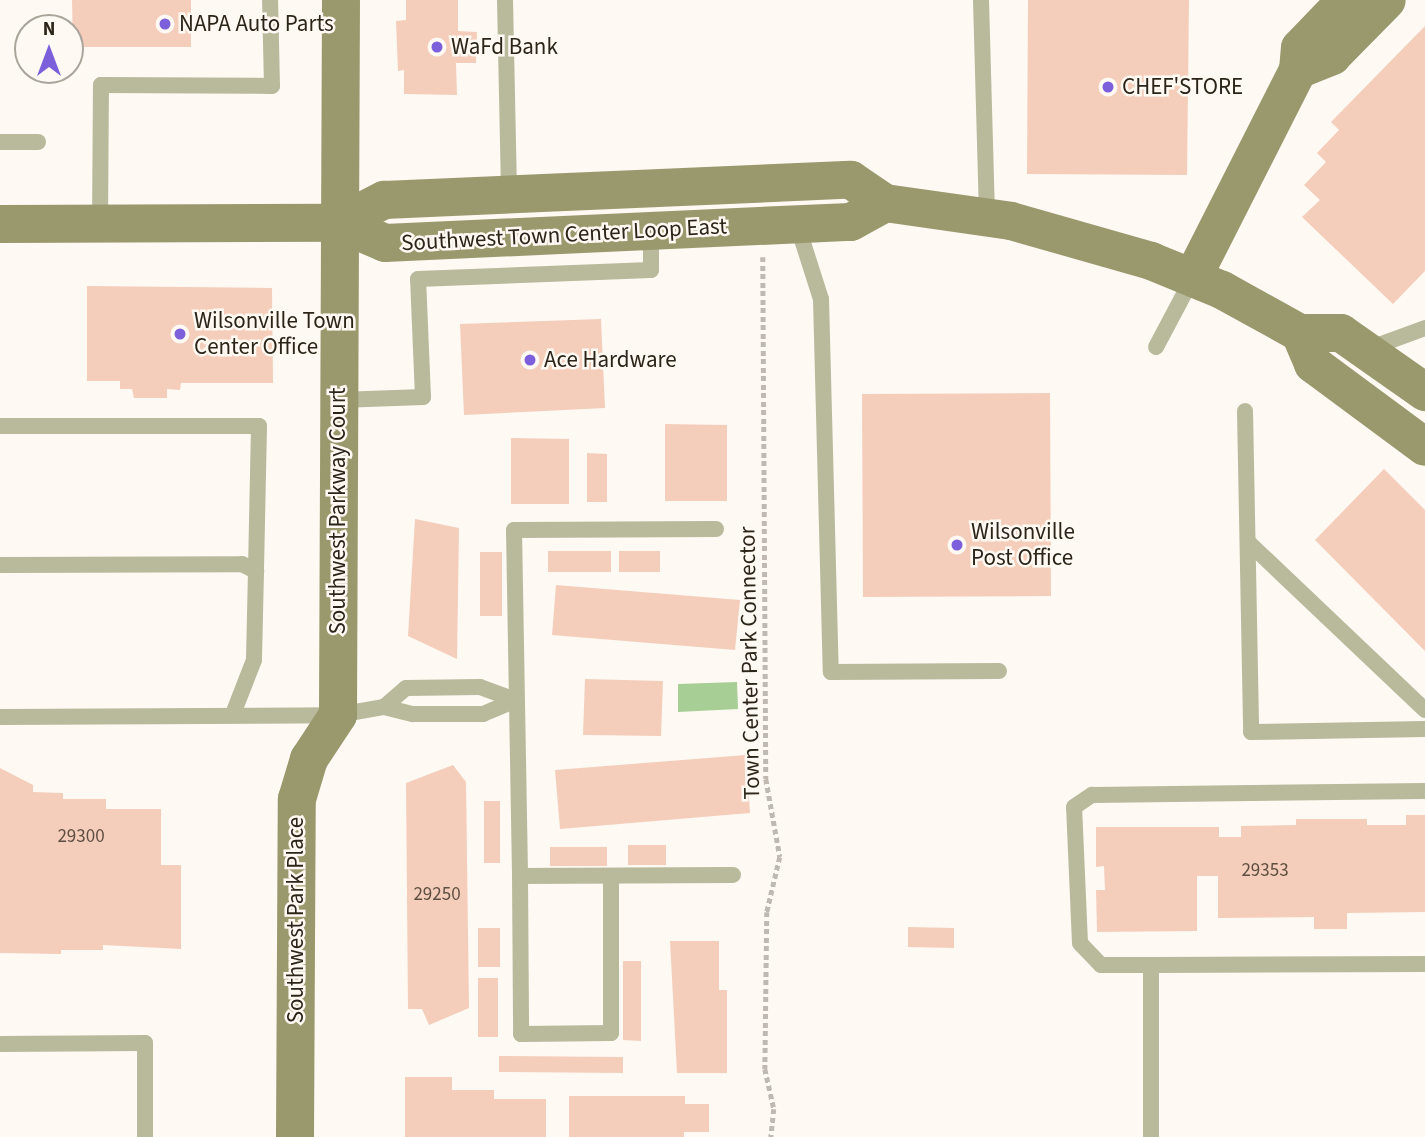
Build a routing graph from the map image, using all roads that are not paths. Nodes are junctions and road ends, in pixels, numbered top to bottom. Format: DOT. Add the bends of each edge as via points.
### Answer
graph roads {
  1 [pos="271,0"];
  2 [pos="341,0"];
  3 [pos="505,0"];
  4 [pos="981,0"];
  5 [pos="1346,0"];
  6 [pos="1387,0"];
  7 [pos="1298,70"];
  8 [pos="0,142"];
  9 [pos="38,142"];
  10 [pos="509,194"];
  11 [pos="886,203"];
  12 [pos="987,216"];
  13 [pos="339,223"];
  14 [pos="0,224"];
  15 [pos="100,224"];
  16 [pos="780,224"];
  17 [pos="651,230"];
  18 [pos="1193,277"];
  19 [pos="1425,328"];
  20 [pos="1300,333"];
  21 [pos="1156,347"];
  22 [pos="1366,349"];
  23 [pos="1425,392"];
  24 [pos="338,401"];
  25 [pos="1245,411"];
  26 [pos="0,426"];
  27 [pos="1425,447"];
  28 [pos="716,529"];
  29 [pos="1248,542"];
  30 [pos="0,565"];
  31 [pos="256,571"];
  32 [pos="999,671"];
  33 [pos="516,700"];
  34 [pos="384,706"];
  35 [pos="1425,710"];
  36 [pos="233,714"];
  37 [pos="338,715"];
  38 [pos="0,717"];
  39 [pos="1425,729"];
  40 [pos="1425,791"];
  41 [pos="733,875"];
  42 [pos="520,876"];
  43 [pos="611,876"];
  44 [pos="1425,964"];
  45 [pos="1151,965"];
  46 [pos="0,1044"];
  47 [pos="145,1137"];
  48 [pos="295,1137"];
  49 [pos="1151,1137"];
  1 -- 15 [label="lane" via="272,86 101,85"];
  2 -- 13 [label="main road, Southwest Parkway Court"];
  3 -- 10 [label="lane"];
  4 -- 12 [label="lane"];
  5 -- 7 [label="main road" via="1300,48"];
  6 -- 7 [label="main road" via="1332,56"];
  7 -- 18 [label="main road"];
  8 -- 9 [label="lane"];
  10 -- 11 [label="main road, Southwest Town Center Loop East" via="851,180"];
  10 -- 13 [label="main road, Southwest Town Center Loop East" via="384,200"];
  11 -- 12 [label="main road, Southwest Town Center Loop East"];
  11 -- 16 [label="main road, Southwest Town Center Loop East" via="851,222"];
  12 -- 18 [label="main road, Southwest Town Center Loop East" via="1088,240"];
  13 -- 15 [label="main road"];
  13 -- 17 [label="main road, Southwest Town Center Loop East" via="385,243"];
  13 -- 24 [label="main road, Southwest Parkway Court"];
  14 -- 15 [label="main road"];
  16 -- 17 [label="main road, Southwest Town Center Loop East"];
  16 -- 32 [label="lane" via="821,299 831,672"];
  17 -- 24 [label="lane" via="652,270 418,279 423,397"];
  18 -- 20 [label="main road, Southwest Town Center Loop East"];
  18 -- 21 [label="lane"];
  19 -- 22 [label="lane"];
  20 -- 22 [label="main road, Southwest Town Center Loop East" via="1341,333"];
  20 -- 27 [label="main road" via="1313,364"];
  22 -- 23 [label="main road, Southwest Town Center Loop East"];
  24 -- 37 [label="main road, Southwest Parkway Court"];
  25 -- 29 [label="lane"];
  26 -- 31 [label="lane" via="259,426"];
  28 -- 33 [label="lane" via="514,530"];
  29 -- 35 [label="lane"];
  29 -- 39 [label="lane" via="1251,732"];
  30 -- 31 [label="lane" via="242,564"];
  31 -- 36 [label="lane" via="254,660"];
  33 -- 34 [label="lane" via="483,714 413,714"];
  33 -- 34 [label="lane" via="480,687 406,688"];
  33 -- 42 [label="lane"];
  34 -- 37 [label="lane"];
  36 -- 37 [label="lane"];
  36 -- 38 [label="lane"];
  37 -- 48 [label="main road, Southwest Park Place" via="309,759 297,799"];
  40 -- 45 [label="lane" via="1092,795 1074,807 1080,943 1101,965"];
  41 -- 43 [label="lane"];
  42 -- 43 [label="lane"];
  42 -- 43 [label="lane" via="521,1034 547,1034 611,1033"];
  44 -- 45 [label="lane"];
  45 -- 49 [label="lane"];
  46 -- 47 [label="lane" via="145,1043"];
}
